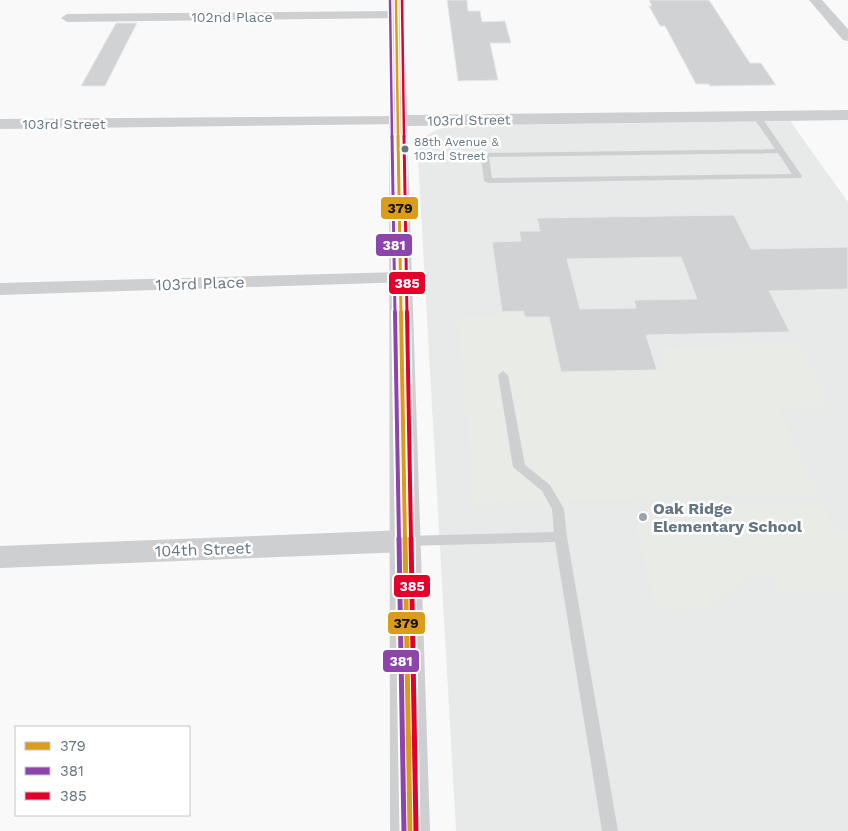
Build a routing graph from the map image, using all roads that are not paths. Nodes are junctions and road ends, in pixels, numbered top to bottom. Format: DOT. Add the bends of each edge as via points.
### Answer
graph roads {
  1 [pos="815,0"];
  2 [pos="396,8"];
  3 [pos="67,18"];
  4 [pos="848,37"];
  5 [pos="848,115"];
  6 [pos="758,116"];
  7 [pos="398,121"];
  8 [pos="0,124"];
  9 [pos="781,151"];
  10 [pos="401,278"];
  11 [pos="0,289"];
  12 [pos="504,375"];
  13 [pos="561,537"];
  14 [pos="405,541"];
  15 [pos="0,556"];
  16 [pos="410,831"];
  17 [pos="610,831"];
  1 -- 4 [label="street"];
  2 -- 3 [label="street, 102nd Place"];
  2 -- 7 [label="street"];
  5 -- 6 [label="street, 103rd Street"];
  6 -- 7 [label="street, 103rd Street"];
  6 -- 9 [label="lane"];
  7 -- 8 [label="street, 103rd Street"];
  7 -- 10 [label="street"];
  9 -- 9 [label="lane" via="583,153 485,155 488,181 798,176"];
  10 -- 11 [label="street, 103rd Place"];
  10 -- 14 [label="street"];
  12 -- 13 [label="lane" via="519,467 546,488 558,508"];
  13 -- 14 [label="lane"];
  13 -- 17 [label="lane"];
  14 -- 15 [label="street, 104th Street"];
  14 -- 16 [label="street"];
}
